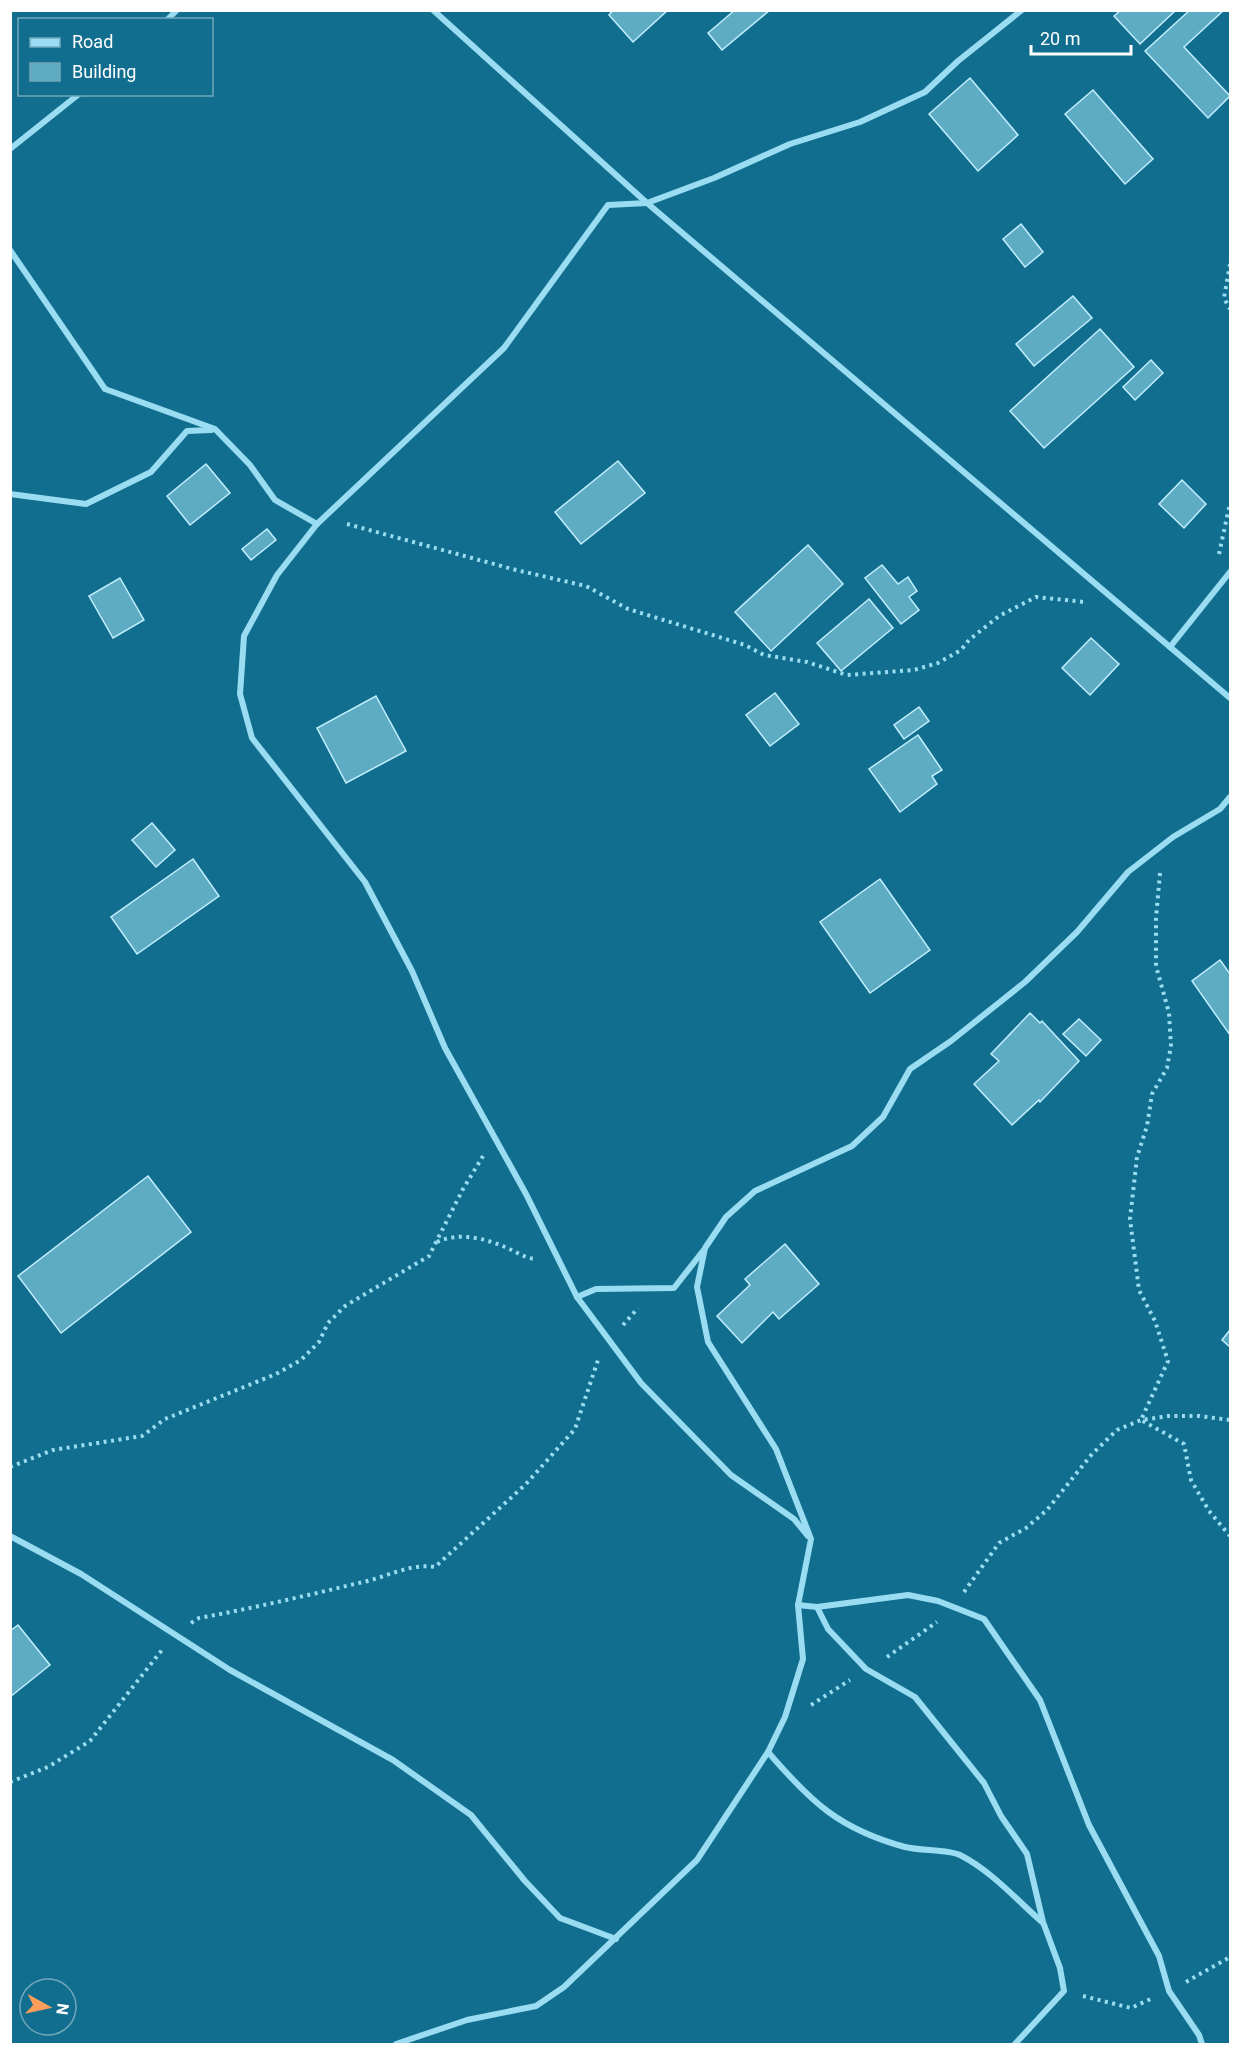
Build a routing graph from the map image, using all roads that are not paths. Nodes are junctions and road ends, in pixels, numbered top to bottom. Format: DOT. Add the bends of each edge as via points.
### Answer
graph roads {
  1 [pos="433,10"];
  2 [pos="1022,10"];
  3 [pos="76,96"];
  4 [pos="10,149"];
  5 [pos="647,203"];
  6 [pos="10,250"];
  7 [pos="215,429"];
  8 [pos="10,494"];
  9 [pos="317,524"];
  10 [pos="1230,572"];
  11 [pos="1170,647"];
  12 [pos="1230,698"];
  13 [pos="1230,797"];
  14 [pos="705,1248"];
  15 [pos="577,1298"];
  16 [pos="10,1536"];
  17 [pos="811,1539"];
  18 [pos="798,1605"];
  19 [pos="817,1607"];
  20 [pos="768,1752"];
  21 [pos="1042,1922"];
  22 [pos="616,1939"];
  23 [pos="396,2044"];
  24 [pos="1015,2044"];
  25 [pos="1202,2044"];
  1 -- 5 [label="street"];
  2 -- 5 [label="street" via="924,92 860,122 790,144"];
  3 -- 4 [label="street"];
  5 -- 9 [label="street" via="608,205 504,348"];
  5 -- 11 [label="street"];
  6 -- 7 [label="street" via="105,388"];
  7 -- 8 [label="street" via="187,430 151,472 86,504"];
  7 -- 9 [label="street" via="250,465 274,500"];
  9 -- 15 [label="street" via="277,575 244,636 240,694 252,738 365,882 412,970 445,1048"];
  10 -- 11 [label="street"];
  11 -- 12 [label="street"];
  13 -- 14 [label="street" via="1220,809 1173,837 1128,872 1077,932 1025,982 910,1069 883,1117 852,1146 755,1191 726,1217"];
  14 -- 15 [label="street" via="674,1288 596,1289"];
  14 -- 17 [label="street" via="697,1287 708,1342 776,1449"];
  15 -- 17 [label="street" via="641,1383 731,1475 794,1520"];
  16 -- 22 [label="street" via="81,1574 302,1711 393,1760 471,1815 560,1918"];
  17 -- 18 [label="street"];
  18 -- 19 [label="street"];
  18 -- 20 [label="street" via="803,1659 785,1717"];
  19 -- 21 [label="street" via="828,1629 866,1669 915,1697 984,1784 1027,1854"];
  19 -- 25 [label="street" via="908,1595 938,1601 984,1619 1040,1700 1089,1825 1159,1956 1169,1991"];
  20 -- 21 [label="street" via="803,1793 839,1822 882,1841 958,1854"];
  20 -- 22 [label="street" via="697,1860"];
  21 -- 24 [label="street" via="1060,1968 1064,1991"];
  22 -- 23 [label="street" via="564,1987 536,2006 467,2020"];
}
